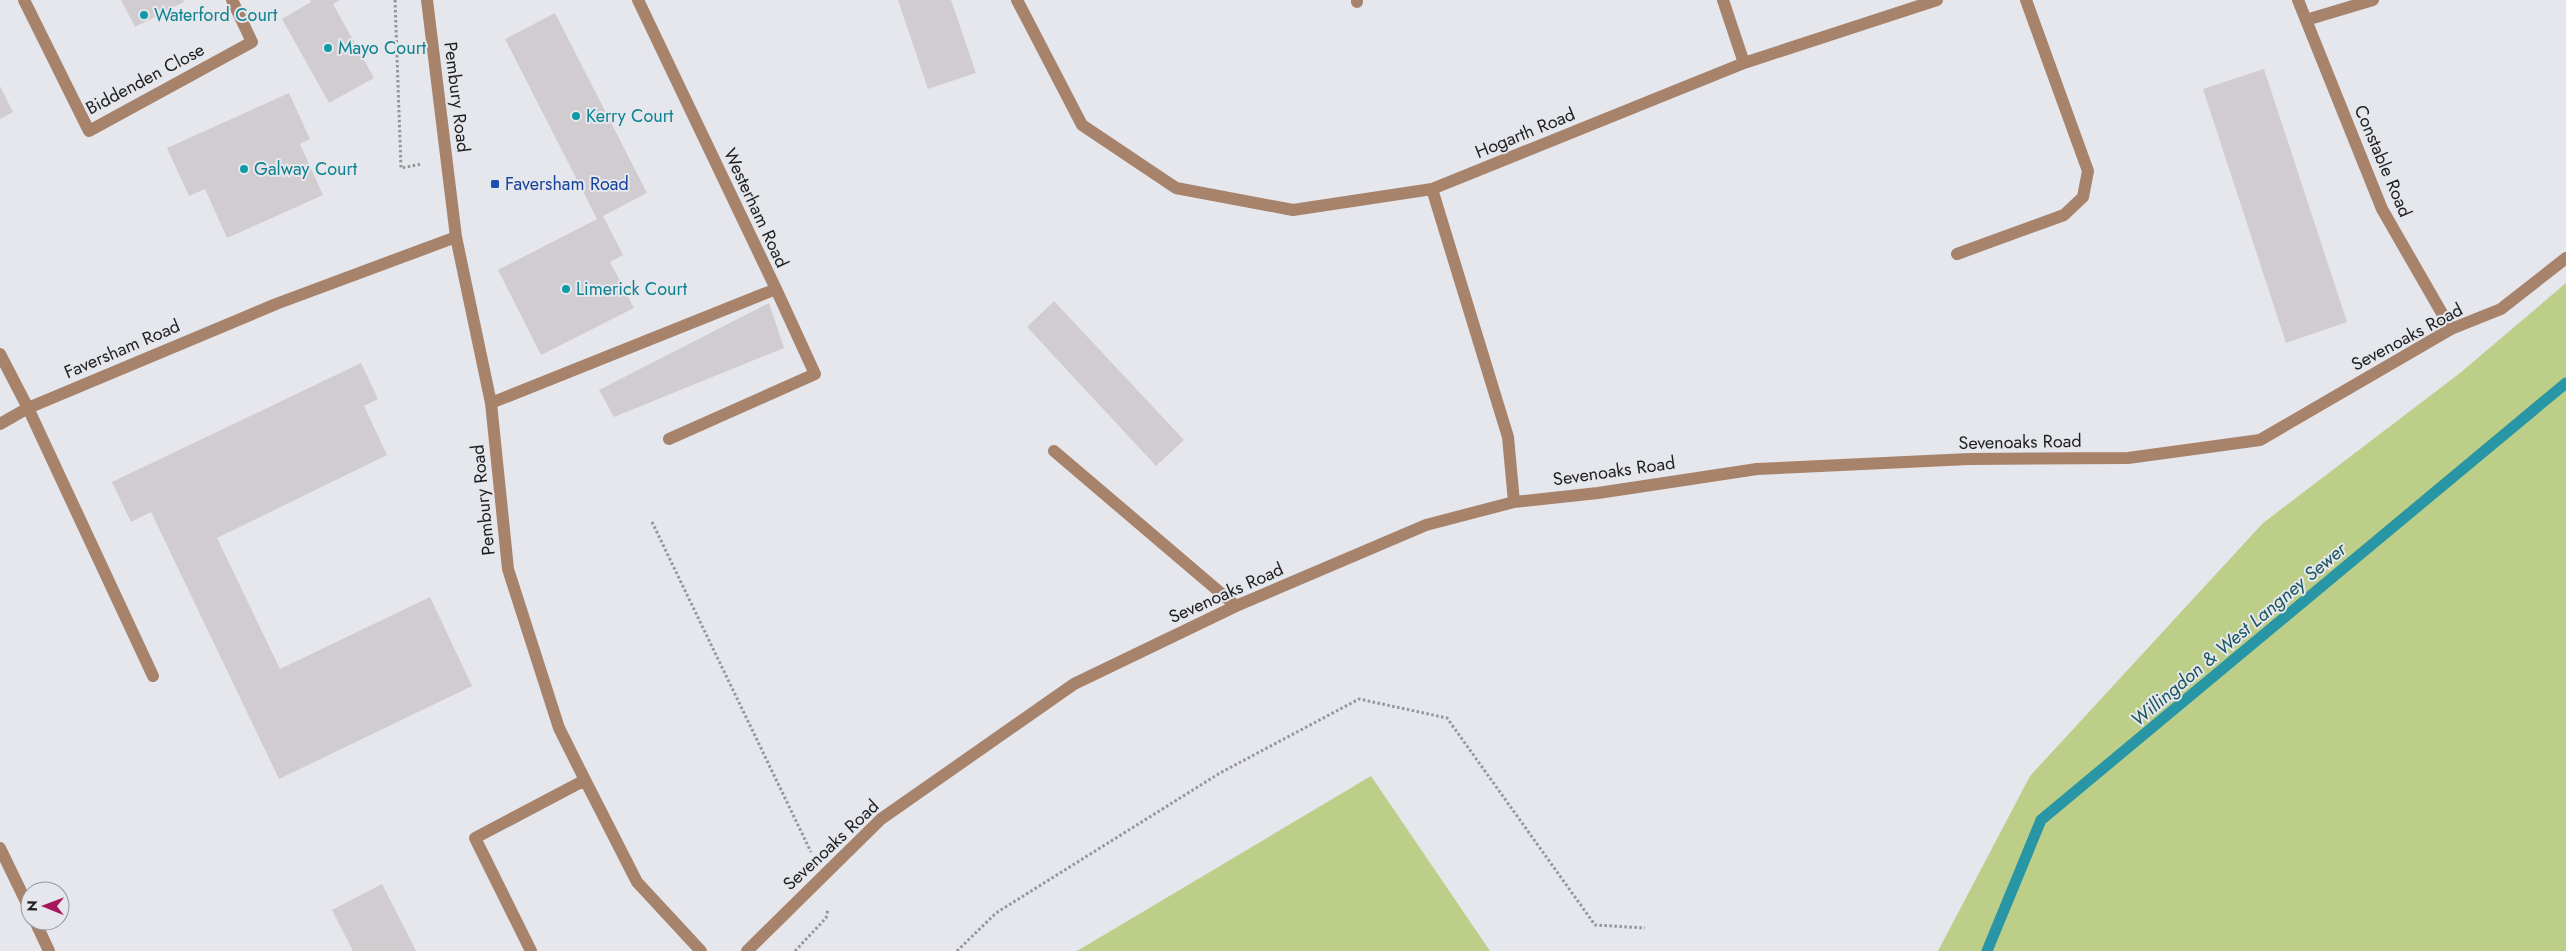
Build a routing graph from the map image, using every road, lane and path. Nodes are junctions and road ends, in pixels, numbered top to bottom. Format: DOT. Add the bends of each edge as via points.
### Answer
graph roads {
  1 [pos="24,0"];
  2 [pos="232,0"];
  3 [pos="395,0"];
  4 [pos="638,0"];
  5 [pos="1017,0"];
  6 [pos="1723,0"];
  7 [pos="1937,0"];
  8 [pos="2026,0"];
  9 [pos="2298,0"];
  10 [pos="2373,0"];
  11 [pos="428,1"];
  12 [pos="2306,20"];
  13 [pos="1744,63"];
  14 [pos="447,158"];
  15 [pos="1432,189"];
  16 [pos="456,237"];
  17 [pos="1957,254"];
  18 [pos="2566,258"];
  19 [pos="776,289"];
  20 [pos="2451,328"];
  21 [pos="0,354"];
  22 [pos="491,403"];
  23 [pos="28,408"];
  24 [pos="0,424"];
  25 [pos="669,439"];
  26 [pos="1054,451"];
  27 [pos="1514,502"];
  28 [pos="652,522"];
  29 [pos="1236,606"];
  30 [pos="153,676"];
  31 [pos="585,780"];
  32 [pos="0,848"];
  33 [pos="822,876"];
  34 [pos="20,889"];
  35 [pos="1645,928"];
  36 [pos="40,931"];
  37 [pos="49,951"];
  38 [pos="531,951"];
  39 [pos="702,951"];
  40 [pos="747,951"];
  41 [pos="957,951"];
  1 -- 2 [label="street, Biddenden Close" via="89,130 252,42"];
  3 -- 14 [label="path" via="401,168"];
  4 -- 19 [label="street, Westerham Road"];
  5 -- 15 [label="street, Hogarth Road" via="1082,126 1176,188 1293,210"];
  6 -- 13 [label="street"];
  7 -- 13 [label="street, Hogarth Road"];
  8 -- 17 [label="street" via="2088,171 2083,197 2064,215"];
  9 -- 12 [label="street, Constable Road"];
  10 -- 12 [label="street"];
  11 -- 14 [label="street, Pembury Road"];
  12 -- 20 [label="street, Constable Road" via="2382,209"];
  13 -- 15 [label="street, Hogarth Road"];
  14 -- 16 [label="street, Pembury Road"];
  15 -- 27 [label="street" via="1508,437"];
  16 -- 22 [label="street, Pembury Road"];
  16 -- 23 [label="street, Faversham Road" via="276,304"];
  18 -- 20 [label="street, Sevenoaks Road" via="2501,309"];
  19 -- 22 [label="street, Westerham Road"];
  19 -- 25 [label="street" via="815,374"];
  20 -- 27 [label="street, Sevenoaks Road" via="2260,440 2128,458 1969,459 1757,469"];
  21 -- 23 [label="street"];
  22 -- 31 [label="street, Pembury Road" via="508,569 559,728"];
  23 -- 24 [label="street, Faversham Road"];
  23 -- 30 [label="street"];
  26 -- 29 [label="street"];
  27 -- 29 [label="street, Sevenoaks Road" via="1426,525"];
  28 -- 33 [label="path"];
  29 -- 33 [label="street, Sevenoaks Road" via="1074,684 881,819"];
  31 -- 38 [label="street" via="475,838"];
  31 -- 39 [label="street, Pembury Road" via="637,882"];
  32 -- 34 [label="street"];
  33 -- 40 [label="street, Sevenoaks Road"];
  35 -- 41 [label="path" via="1595,925 1447,718 1359,699 1220,773 1013,902 996,913"];
  36 -- 37 [label="street"];
}
